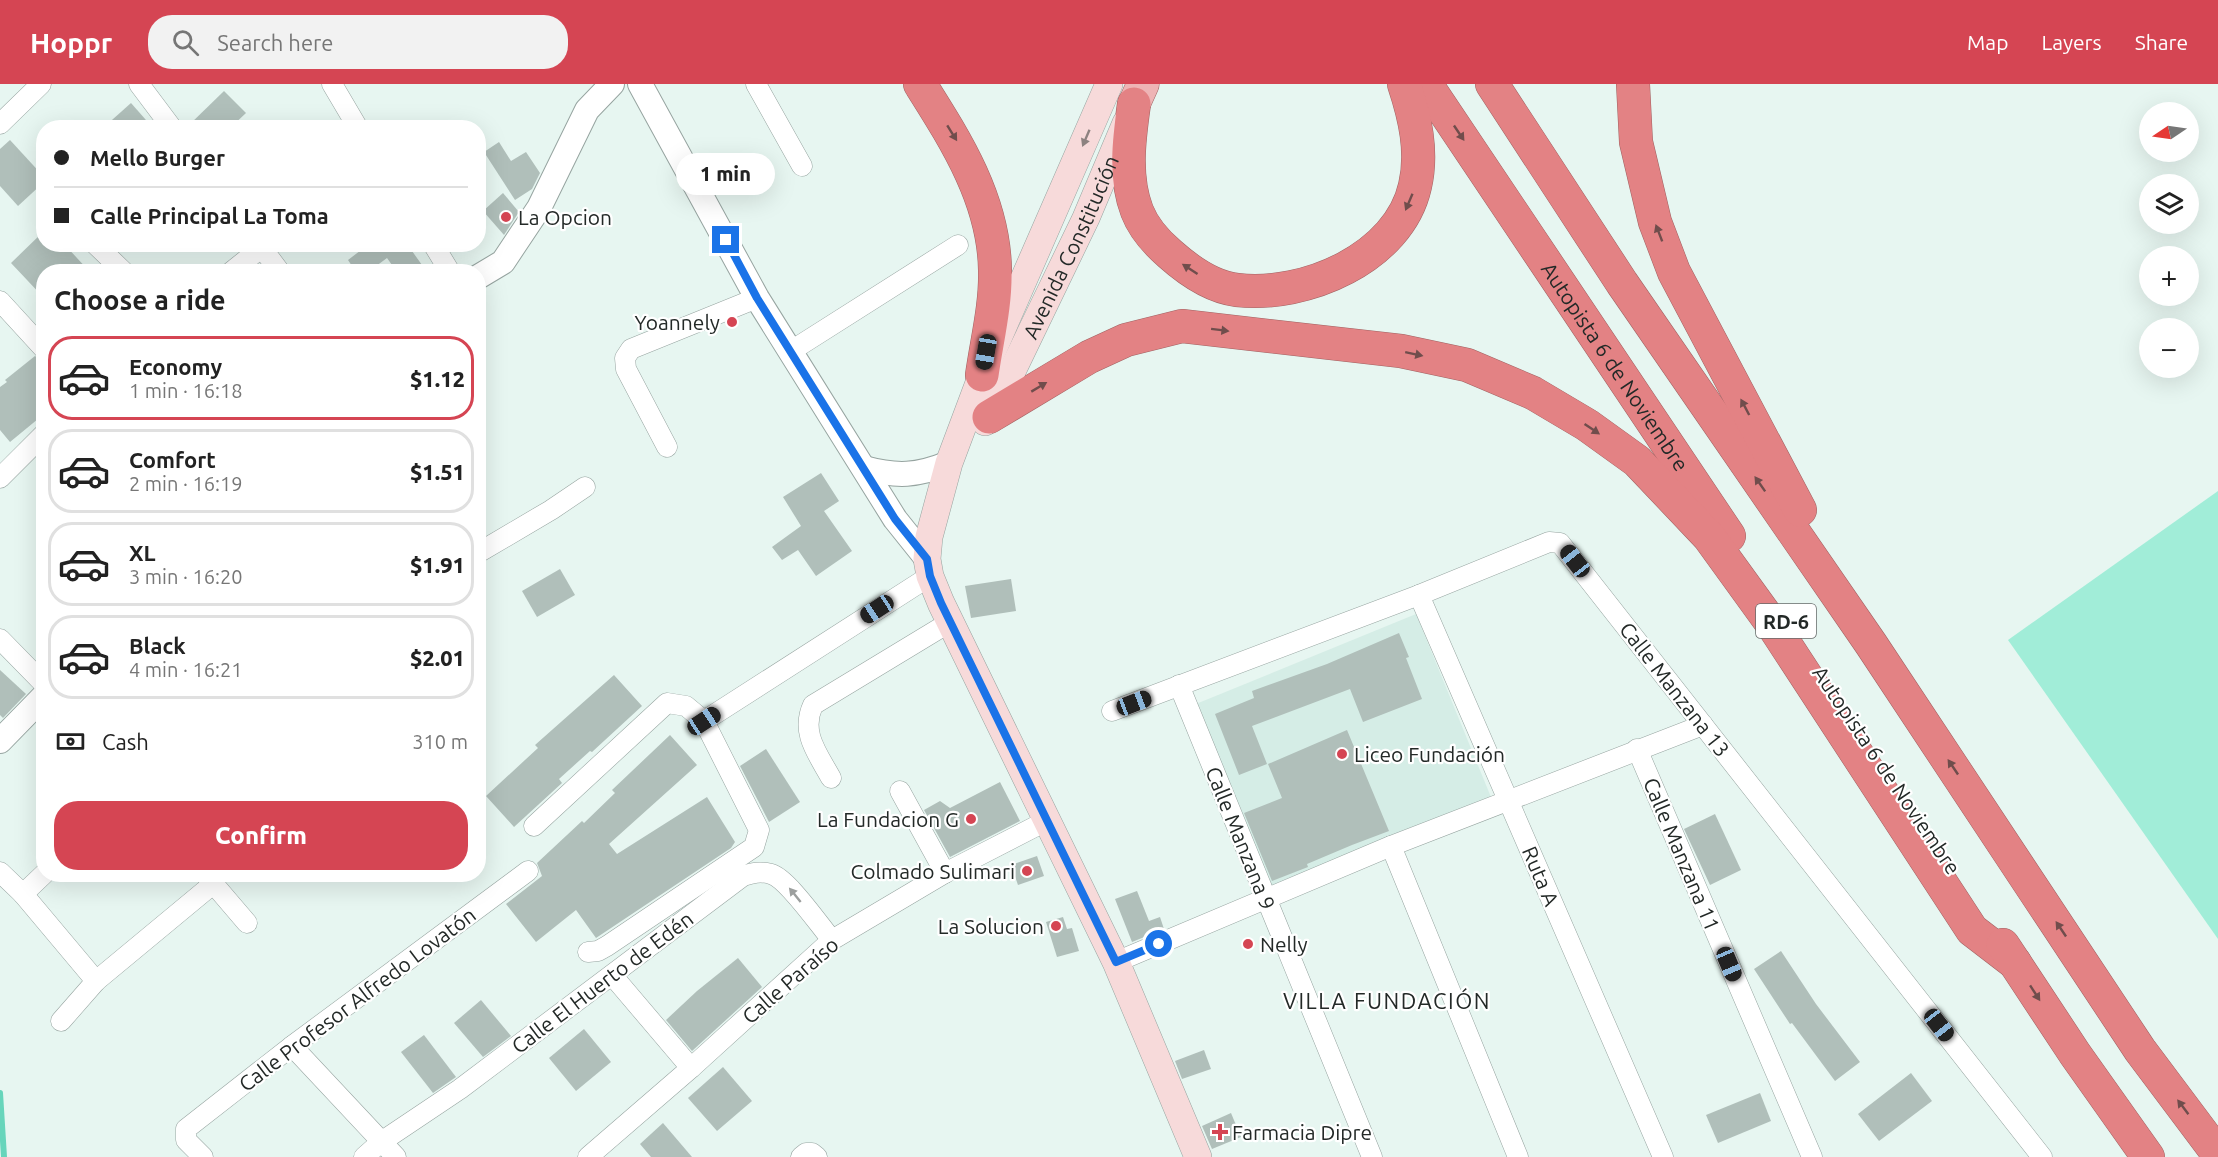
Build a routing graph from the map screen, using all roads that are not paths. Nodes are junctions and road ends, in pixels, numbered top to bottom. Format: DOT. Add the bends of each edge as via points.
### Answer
graph roads {
  1 [pos="41,84"];
  2 [pos="139,84"];
  3 [pos="332,84"];
  4 [pos="612,84"];
  5 [pos="640,84"];
  6 [pos="756,84"];
  7 [pos="920,84"];
  8 [pos="1109,84"];
  9 [pos="1404,84"];
  10 [pos="1426,84"];
  11 [pos="1492,84"];
  12 [pos="1633,84"];
  13 [pos="1139,94"];
  14 [pos="166,120"];
  15 [pos="353,120"];
  16 [pos="0,124"];
  17 [pos="802,166"];
  18 [pos="958,245"];
  19 [pos="103,252"];
  20 [pos="253,252"];
  21 [pos="265,252"];
  22 [pos="116,264"];
  23 [pos="240,264"];
  24 [pos="274,264"];
  25 [pos="486,272"];
  26 [pos="757,298"];
  27 [pos="0,301"];
  28 [pos="36,339"];
  29 [pos="791,351"];
  30 [pos="982,375"];
  31 [pos="989,417"];
  32 [pos="36,442"];
  33 [pos="667,447"];
  34 [pos="949,463"];
  35 [pos="864,468"];
  36 [pos="0,478"];
  37 [pos="585,488"];
  38 [pos="486,546"];
  39 [pos="928,567"];
  40 [pos="1419,595"];
  41 [pos="950,622"];
  42 [pos="0,639"];
  43 [pos="1871,644"];
  44 [pos="36,676"];
  45 [pos="1179,686"];
  46 [pos="36,704"];
  47 [pos="1112,711"];
  48 [pos="704,721"];
  49 [pos="1703,724"];
  50 [pos="0,741"];
  51 [pos="1637,749"];
  52 [pos="831,778"];
  53 [pos="900,791"];
  54 [pos="1509,800"];
  55 [pos="1048,820"];
  56 [pos="534,826"];
  57 [pos="1392,846"];
  58 [pos="528,871"];
  59 [pos="0,872"];
  60 [pos="945,873"];
  61 [pos="36,881"];
  62 [pos="206,882"];
  63 [pos="212,882"];
  64 [pos="22,894"];
  65 [pos="1266,898"];
  66 [pos="246,923"];
  67 [pos="832,940"];
  68 [pos="588,952"];
  69 [pos="1116,962"];
  70 [pos="2015,963"];
  71 [pos="612,975"];
  72 [pos="96,981"];
  73 [pos="62,1021"];
  74 [pos="292,1046"];
  75 [pos="691,1068"];
  76 [pos="381,1142"];
  77 [pos="2218,1154"];
  78 [pos="203,1157"];
  79 [pos="364,1157"];
  80 [pos="396,1157"];
  81 [pos="588,1157"];
  82 [pos="1198,1157"];
  83 [pos="1372,1157"];
  84 [pos="1518,1157"];
  85 [pos="1663,1157"];
  86 [pos="1812,1157"];
  87 [pos="2042,1157"];
  88 [pos="2148,1157"];
  1 -- 16 [label="street"];
  2 -- 14 [label="street"];
  3 -- 15 [label="street"];
  4 -- 25 [label="street" via="587,110 539,208 503,262"];
  5 -- 26 [label="street"];
  6 -- 17 [label="street"];
  7 -- 30 [label="highway, one-way" via="960,147 982,197 992,233 993,306"];
  8 -- 30 [label="main road, Avenida Constitución, one-way"];
  9 -- 13 [label="highway, one-way" via="1419,155 1415,188 1402,219 1356,264 1334,275 1262,291 1235,290 1206,280 1153,240 1137,212 1130,181 1128,144"];
  10 -- 70 [label="highway, Autopista 6 de Noviembre / RD-6, one-way"];
  43 -- 11 [label="highway, RD-6, one-way" via="1622,283"];
  43 -- 12 [label="highway, one-way" via="1674,272 1654,222 1636,142"];
  13 -- 31 [label="main road, Avenida Constitución" via="1086,219"];
  18 -- 29 [label="street"];
  19 -- 22 [label="street"];
  20 -- 23 [label="street"];
  21 -- 24 [label="street"];
  26 -- 29 [label="street"];
  26 -- 33 [label="street" via="631,349 626,369"];
  27 -- 28 [label="street"];
  29 -- 35 [label="street"];
  30 -- 34 [label="main road, Avenida Constitución"];
  31 -- 34 [label="main road, Avenida Constitución"];
  31 -- 70 [label="highway, one-way" via="1089,357 1126,340 1182,326 1401,351 1467,364 1533,393 1637,461 1709,537 1772,624 1972,930"];
  32 -- 36 [label="street"];
  34 -- 35 [label="street" via="903,475"];
  34 -- 39 [label="main road, Avenida Constitución" via="928,537"];
  35 -- 39 [label="street"];
  37 -- 38 [label="street"];
  39 -- 41 [label="main road, Avenida Constitución"];
  39 -- 48 [label="street"];
  40 -- 45 [label="street, Calle Manzana 13"];
  40 -- 49 [label="street, Calle Manzana 13" via="1549,542 1560,543"];
  40 -- 54 [label="street, Ruta A"];
  41 -- 52 [label="street" via="813,705 807,717 810,740"];
  41 -- 55 [label="main road, Avenida Constitución"];
  42 -- 44 [label="street"];
  77 -- 43 [label="highway, RD-6, one-way" via="2140,1050"];
  45 -- 47 [label="street, Calle Manzana 13"];
  45 -- 65 [label="street, Calle Manzana 9"];
  46 -- 50 [label="street"];
  48 -- 56 [label="street" via="686,706 667,703"];
  48 -- 68 [label="street" via="759,830 754,847 607,946"];
  49 -- 51 [label="street"];
  49 -- 87 [label="street, Calle Manzana 13"];
  51 -- 54 [label="street"];
  51 -- 86 [label="street, Calle Manzana 11"];
  53 -- 60 [label="street"];
  54 -- 57 [label="street"];
  54 -- 85 [label="street, Ruta A"];
  55 -- 60 [label="street, Calle Paraíso"];
  55 -- 69 [label="main road, Avenida Constitución"];
  57 -- 65 [label="street"];
  57 -- 84 [label="street"];
  58 -- 74 [label="street, Calle Profesor Alfredo Lovatón"];
  59 -- 64 [label="street"];
  60 -- 67 [label="street, Calle Paraíso"];
  61 -- 64 [label="street"];
  62 -- 72 [label="street"];
  63 -- 66 [label="street"];
  64 -- 72 [label="street"];
  65 -- 69 [label="street"];
  65 -- 83 [label="street, Calle Manzana 9"];
  67 -- 71 [label="street, Calle El Huerto de Edén, one-way" via="784,882 772,874 755,872 742,876"];
  67 -- 75 [label="street, Calle Paraíso"];
  69 -- 82 [label="main road, Avenida Constitución"];
  70 -- 88 [label="highway, Autopista 6 de Noviembre / RD-6, one-way"];
  71 -- 75 [label="street"];
  71 -- 76 [label="street, Calle El Huerto de Edén" via="460,1089"];
  72 -- 73 [label="street"];
  74 -- 76 [label="street"];
  74 -- 78 [label="street, Calle Profesor Alfredo Lovatón" via="186,1129 186,1140"];
  75 -- 81 [label="street, Calle Paraíso"];
  76 -- 79 [label="street, Calle El Huerto de Edén"];
  76 -- 80 [label="street"];
}
